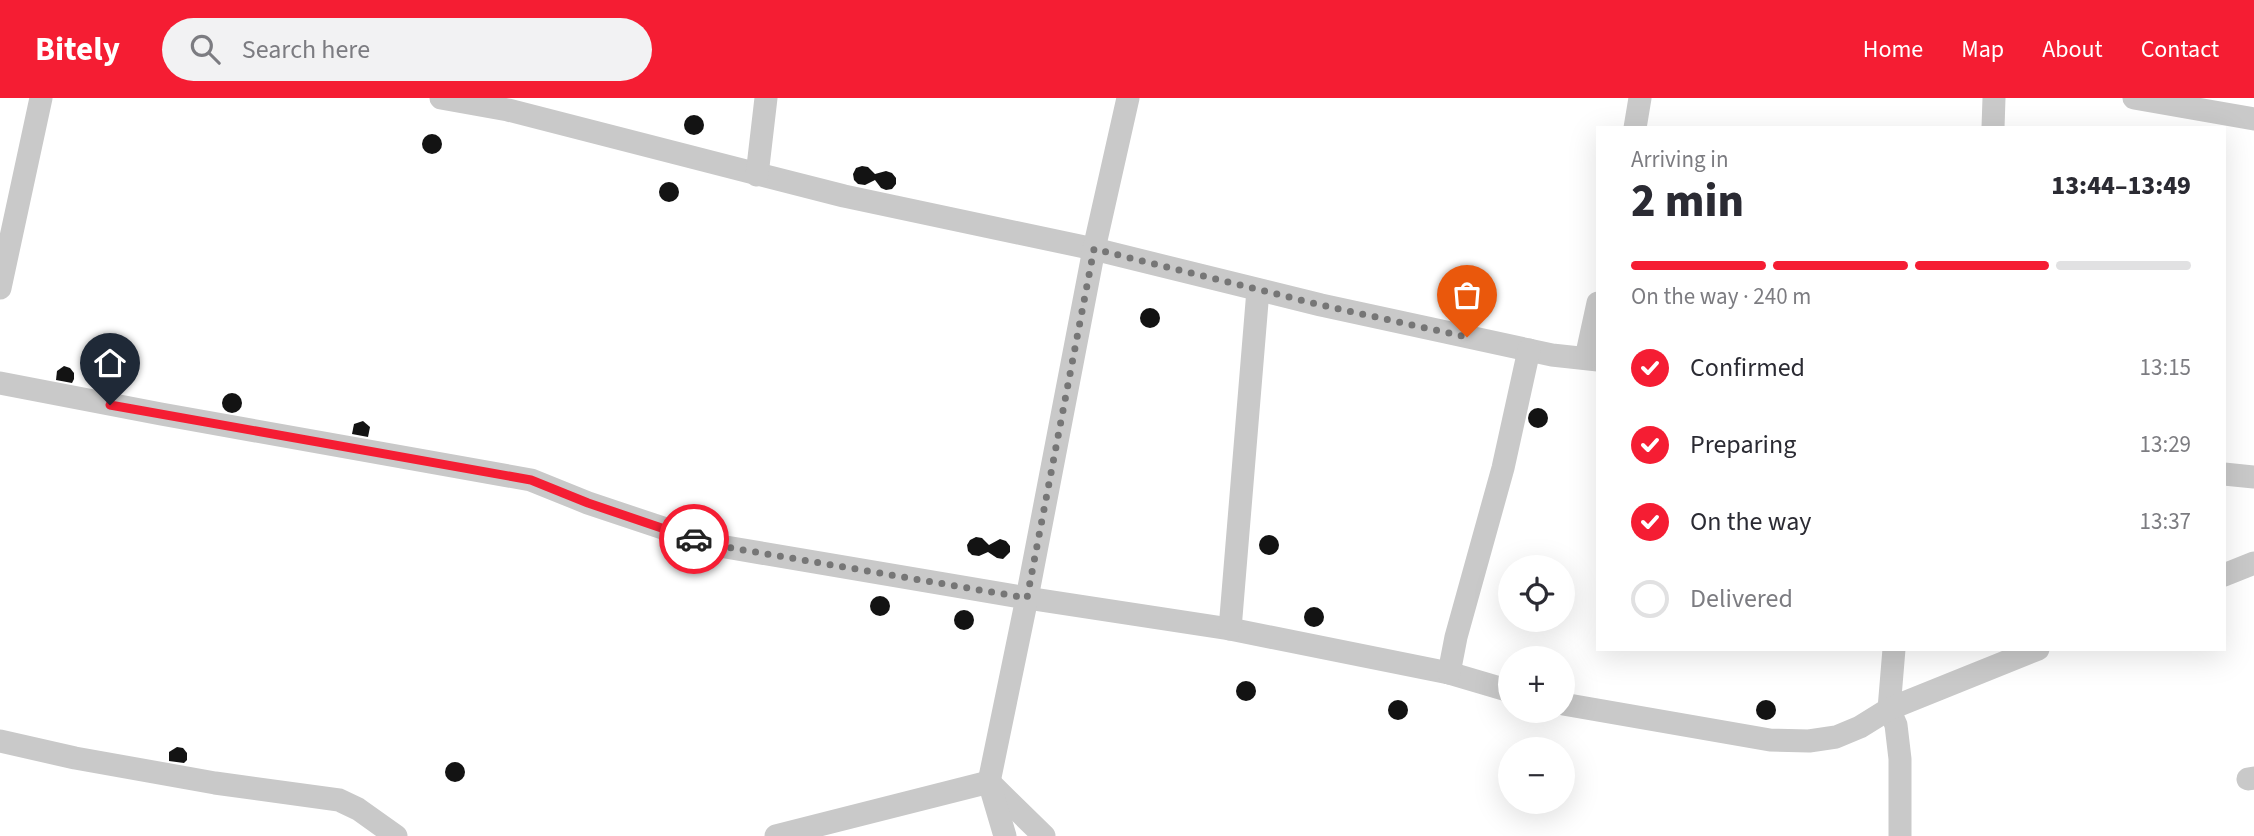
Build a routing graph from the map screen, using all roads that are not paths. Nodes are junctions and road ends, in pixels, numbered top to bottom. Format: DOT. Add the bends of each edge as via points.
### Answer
graph roads {
  1 [pos="41,98"];
  2 [pos="441,98"];
  3 [pos="766,98"];
  4 [pos="1128,98"];
  5 [pos="1640,98"];
  6 [pos="1994,98"];
  7 [pos="2134,98"];
  8 [pos="2254,119"];
  9 [pos="1635,126"];
  10 [pos="1993,126"];
  11 [pos="757,175"];
  12 [pos="1094,249"];
  13 [pos="0,288"];
  14 [pos="1258,290"];
  15 [pos="1596,322"];
  16 [pos="1529,350"];
  17 [pos="1592,359"];
  18 [pos="0,383"];
  19 [pos="2226,474"];
  20 [pos="2254,477"];
  21 [pos="2254,563"];
  22 [pos="2226,574"];
  23 [pos="1027,598"];
  24 [pos="1230,629"];
  25 [pos="1894,651"];
  26 [pos="2033,651"];
  27 [pos="1449,673"];
  28 [pos="1498,687"];
  29 [pos="1575,706"];
  30 [pos="1889,709"];
  31 [pos="0,741"];
  32 [pos="989,782"];
  33 [pos="396,836"];
  34 [pos="776,836"];
  35 [pos="1004,836"];
  36 [pos="1044,836"];
  37 [pos="1900,836"];
  1 -- 13 [label="street"];
  2 -- 11 [label="street" via="508,110"];
  3 -- 11 [label="street"];
  4 -- 12 [label="street"];
  5 -- 9 [label="street"];
  6 -- 10 [label="street"];
  7 -- 8 [label="street"];
  11 -- 12 [label="street"];
  12 -- 14 [label="street"];
  12 -- 23 [label="street"];
  14 -- 16 [label="street"];
  14 -- 24 [label="street"];
  15 -- 17 [label="street"];
  16 -- 17 [label="street"];
  16 -- 27 [label="street"];
  18 -- 23 [label="street" via="531,480 714,545"];
  19 -- 20 [label="street"];
  21 -- 22 [label="street"];
  23 -- 24 [label="street"];
  23 -- 32 [label="street"];
  24 -- 27 [label="street"];
  25 -- 30 [label="street"];
  26 -- 30 [label="street"];
  27 -- 28 [label="street"];
  29 -- 30 [label="street" via="1770,740 1809,741 1836,737"];
  30 -- 37 [label="street" via="1900,759"];
  31 -- 33 [label="street" via="177,776 339,800"];
  32 -- 34 [label="street"];
  32 -- 35 [label="street"];
  32 -- 36 [label="street"];
}
